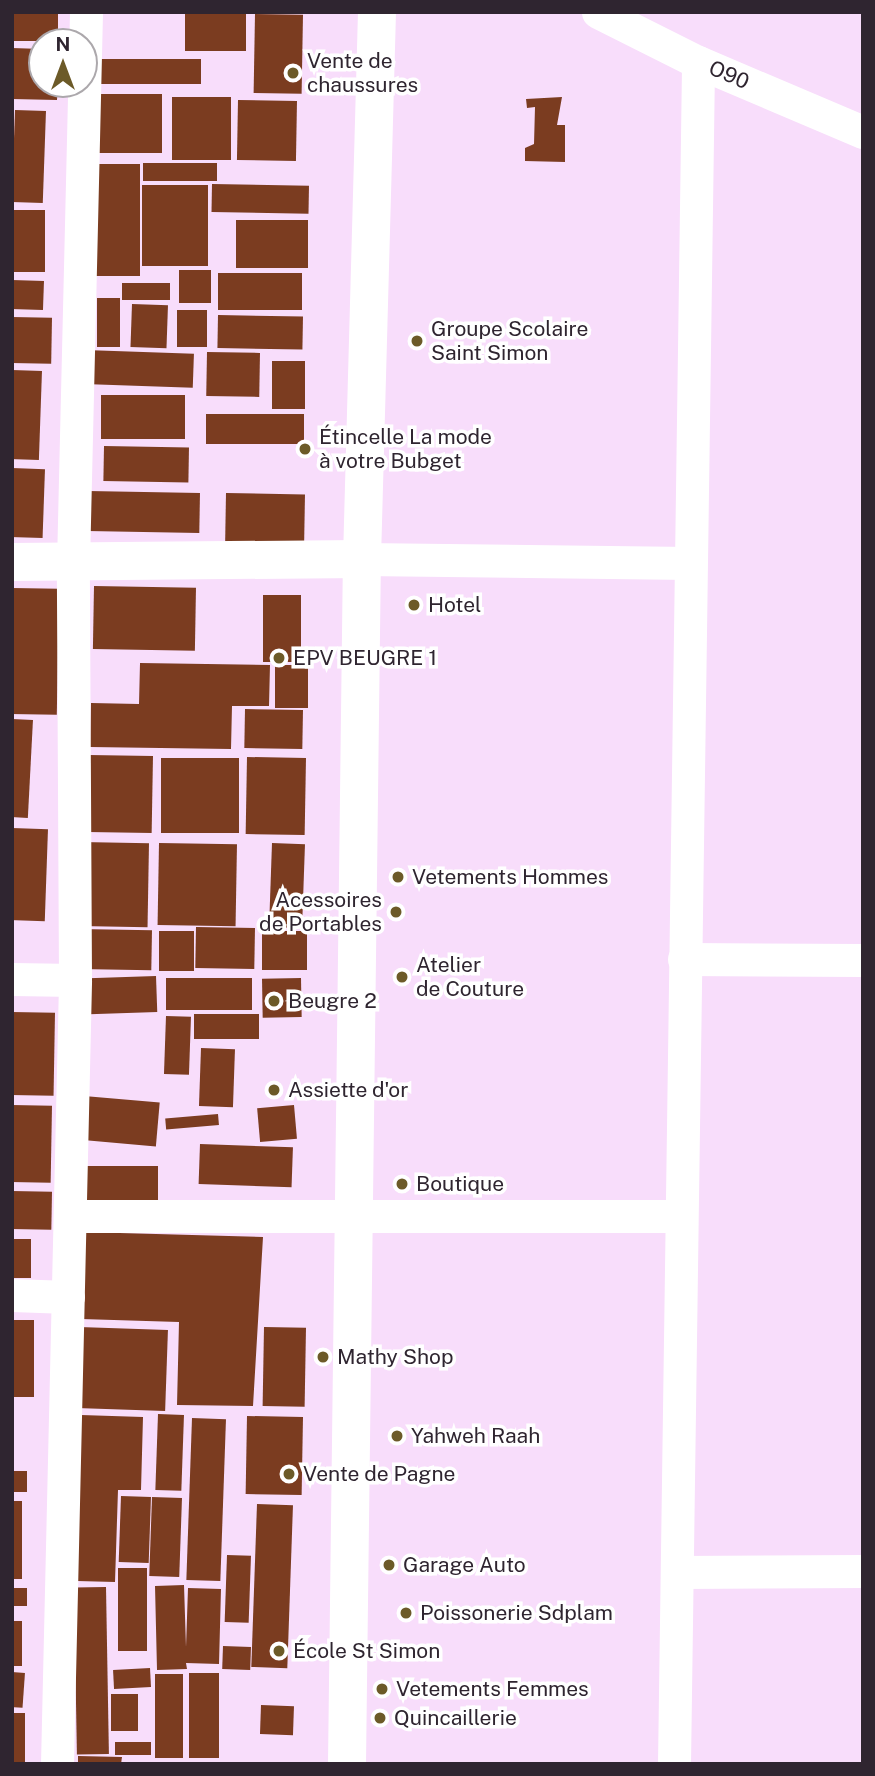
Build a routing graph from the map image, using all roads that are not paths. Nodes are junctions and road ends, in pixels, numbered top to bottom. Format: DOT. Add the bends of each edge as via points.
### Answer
graph roads {
  1 [pos="86,12"];
  2 [pos="377,12"];
  3 [pos="598,12"];
  4 [pos="698,61"];
  5 [pos="863,132"];
  6 [pos="362,559"];
  7 [pos="12,562"];
  8 [pos="690,563"];
  9 [pos="72,564"];
  10 [pos="684,959"];
  11 [pos="863,960"];
  12 [pos="12,979"];
  13 [pos="75,980"];
  14 [pos="354,1214"];
  15 [pos="70,1216"];
  16 [pos="681,1216"];
  17 [pos="12,1295"];
  18 [pos="68,1297"];
  19 [pos="863,1571"];
  20 [pos="679,1572"];
  21 [pos="57,1764"];
  22 [pos="347,1764"];
  23 [pos="674,1764"];
  1 -- 9 [label="street"];
  2 -- 6 [label="street"];
  3 -- 4 [label="street, O90"];
  4 -- 5 [label="street, O90"];
  4 -- 8 [label="street"];
  6 -- 8 [label="street"];
  6 -- 9 [label="street"];
  6 -- 14 [label="street"];
  7 -- 9 [label="street"];
  8 -- 10 [label="street"];
  9 -- 13 [label="street"];
  10 -- 11 [label="street"];
  10 -- 16 [label="street"];
  12 -- 13 [label="street"];
  13 -- 15 [label="street"];
  14 -- 15 [label="street"];
  14 -- 16 [label="street"];
  14 -- 22 [label="street"];
  15 -- 18 [label="street"];
  16 -- 20 [label="street"];
  17 -- 18 [label="street"];
  18 -- 21 [label="street"];
  19 -- 20 [label="street"];
  20 -- 23 [label="street"];
}
